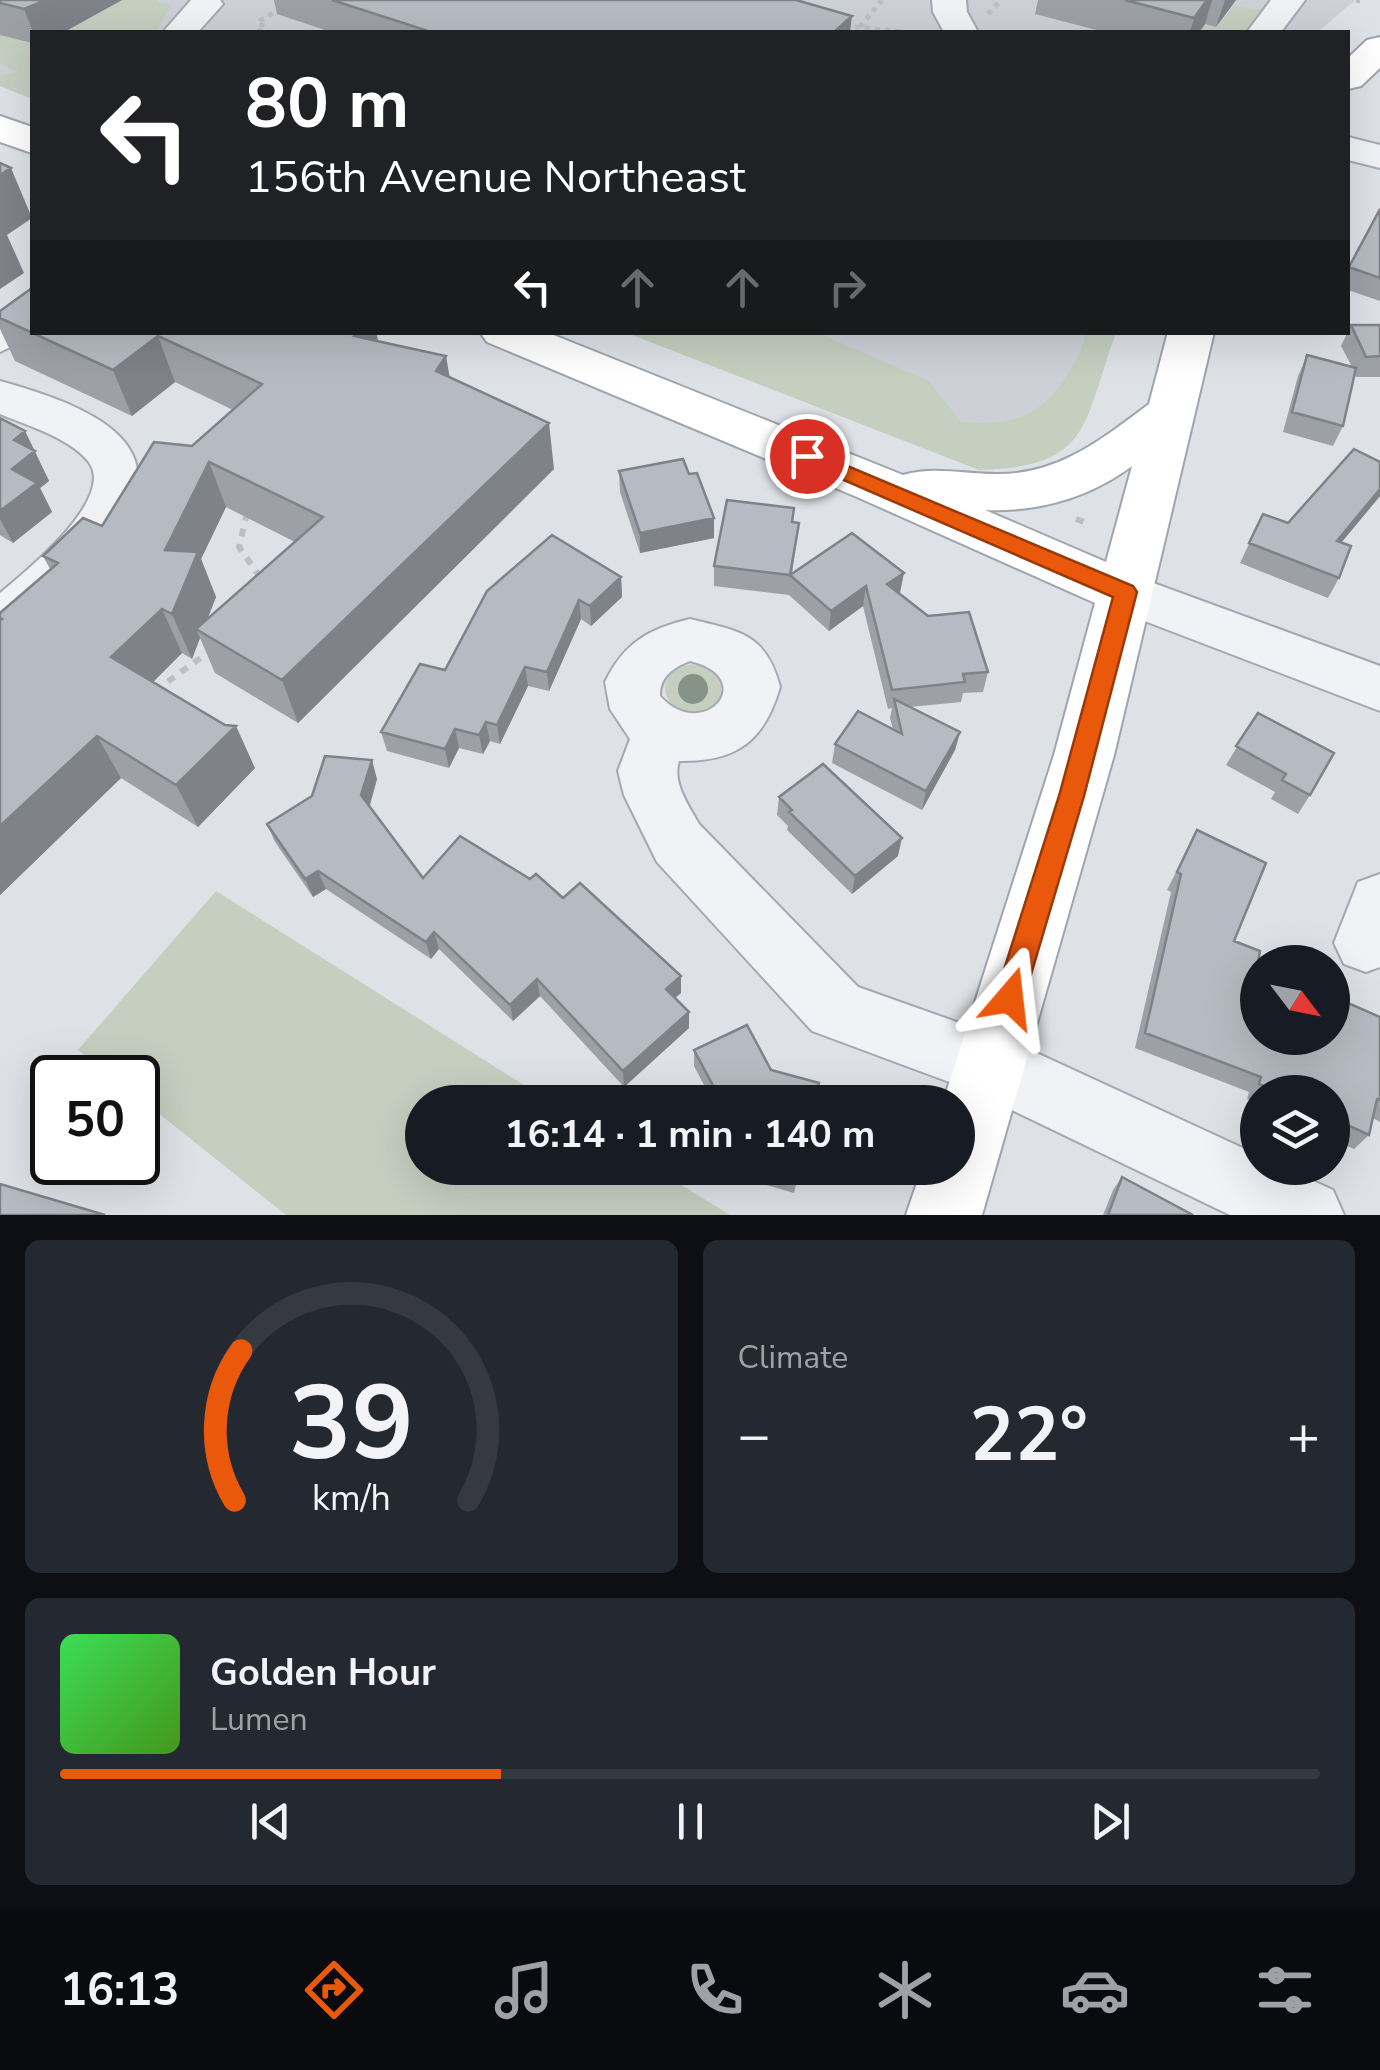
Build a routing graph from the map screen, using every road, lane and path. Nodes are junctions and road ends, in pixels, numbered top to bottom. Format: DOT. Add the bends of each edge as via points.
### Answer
graph roads {
  1 [pos="296,0"];
  2 [pos="882,0"];
  3 [pos="949,0"];
  4 [pos="1288,0"];
  5 [pos="206,4"];
  6 [pos="840,25"];
  7 [pos="860,27"];
  8 [pos="182,30"];
  9 [pos="260,30"];
  10 [pos="886,30"];
  11 [pos="960,30"];
  12 [pos="1266,30"];
  13 [pos="1380,48"];
  14 [pos="1350,76"];
  15 [pos="1350,149"];
  16 [pos="1380,157"];
  17 [pos="510,335"];
  18 [pos="1190,335"];
  19 [pos="0,396"];
  20 [pos="1169,413"];
  21 [pos="875,484"];
  22 [pos="248,510"];
  23 [pos="1090,524"];
  24 [pos="1073,526"];
  25 [pos="264,585"];
  26 [pos="1126,592"];
  27 [pos="0,622"];
  28 [pos="213,648"];
  29 [pos="163,664"];
  30 [pos="174,679"];
  31 [pos="1380,688"];
  32 [pos="146,696"];
  33 [pos="661,731"];
  34 [pos="989,1065"];
  35 [pos="944,1215"];
  36 [pos="1308,1215"];
  1 -- 9 [label="path" via="261,20"];
  2 -- 7 [label="path"];
  3 -- 11 [label="street"];
  4 -- 12 [label="street"];
  5 -- 8 [label="street"];
  6 -- 7 [label="path"];
  7 -- 10 [label="path"];
  13 -- 14 [label="main road"];
  15 -- 16 [label="street"];
  17 -- 21 [label="main road"];
  18 -- 20 [label="main road"];
  19 -- 27 [label="street" via="105,448 116,476 106,516 77,553"];
  20 -- 21 [label="main road" via="1092,472 1045,490 981,494"];
  20 -- 26 [label="main road"];
  21 -- 26 [label="main road"];
  22 -- 25 [label="path" via="239,547"];
  23 -- 24 [label="path" via="1076,519"];
  26 -- 31 [label="street"];
  26 -- 34 [label="main road"];
  28 -- 30 [label="path"];
  29 -- 30 [label="path"];
  30 -- 32 [label="path"];
  33 -- 34 [label="street" via="647,770 666,824 836,1010"];
  34 -- 35 [label="main road"];
  34 -- 36 [label="street"];
}
